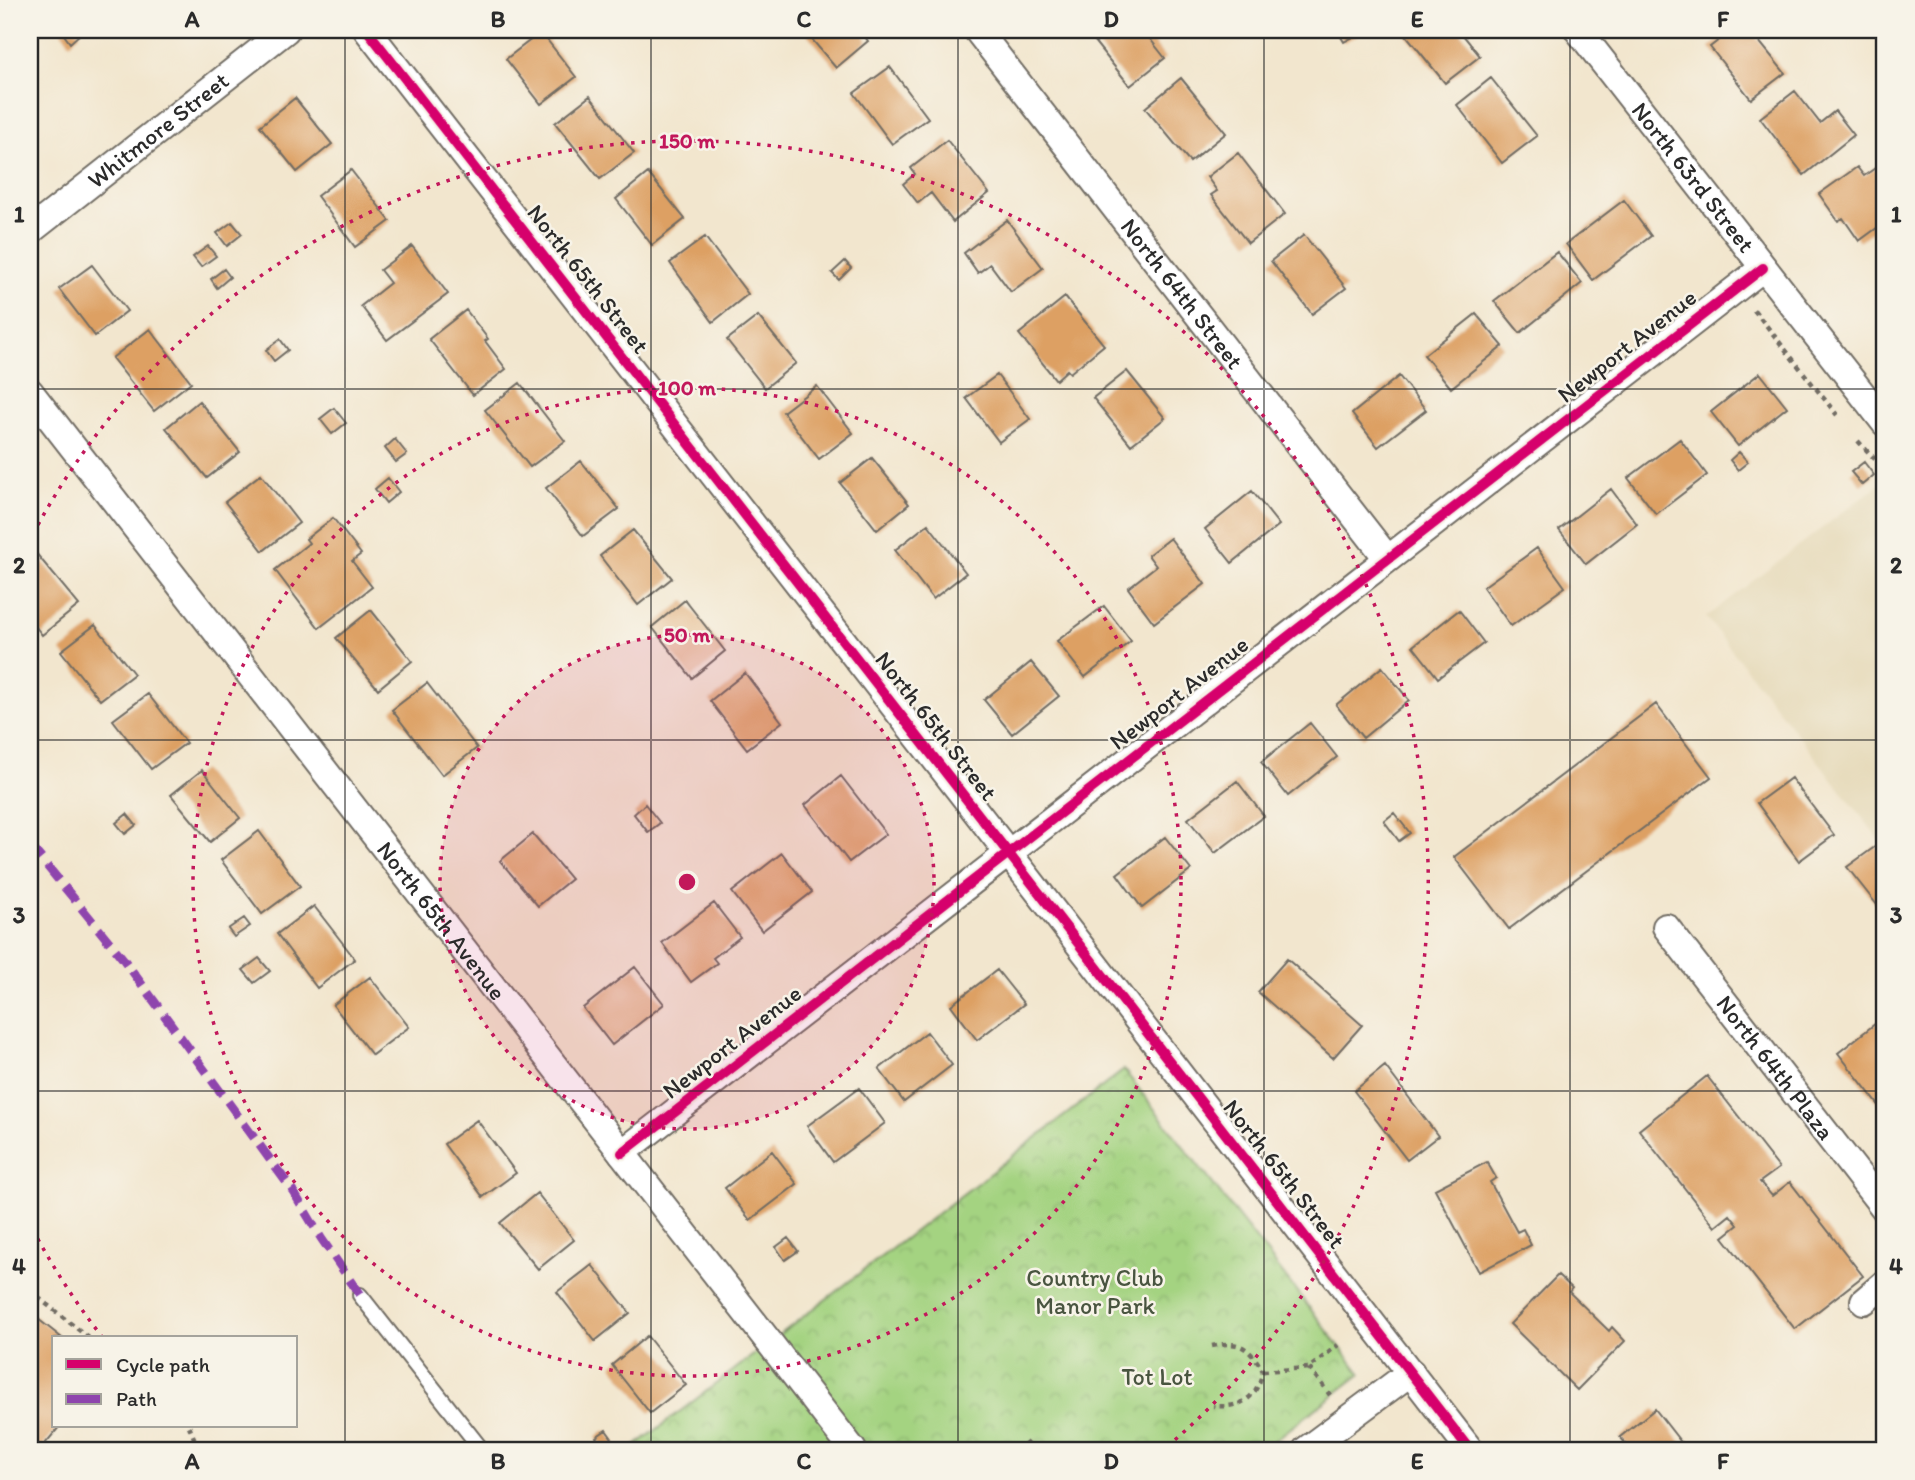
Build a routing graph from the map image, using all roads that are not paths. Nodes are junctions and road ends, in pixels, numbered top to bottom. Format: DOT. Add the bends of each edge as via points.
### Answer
graph roads {
  1 [pos="286,30"];
  2 [pos="367,30"];
  3 [pos="977,30"];
  4 [pos="1578,30"];
  5 [pos="30,231"];
  6 [pos="1763,268"];
  7 [pos="30,392"];
  8 [pos="1885,423"];
  9 [pos="1387,558"];
  10 [pos="1009,853"];
  11 [pos="1666,927"];
  12 [pos="622,1153"];
  13 [pos="1885,1209"];
  14 [pos="1885,1283"];
  15 [pos="360,1295"];
  16 [pos="1864,1301"];
  17 [pos="1411,1372"];
  18 [pos="482,1450"];
  19 [pos="853,1450"];
  20 [pos="1306,1450"];
  21 [pos="1470,1450"];
  1 -- 5 [label="street, Whitmore Street"];
  2 -- 10 [label="street, North 65th Street"];
  3 -- 9 [label="street, North 64th Street"];
  4 -- 6 [label="street, North 63rd Street"];
  6 -- 8 [label="street, North 63rd Street"];
  6 -- 9 [label="street, Newport Avenue"];
  7 -- 12 [label="street, North 65th Avenue"];
  9 -- 10 [label="street, Newport Avenue"];
  10 -- 12 [label="street, Newport Avenue"];
  10 -- 17 [label="street, North 65th Street"];
  11 -- 13 [label="street, North 64th Plaza"];
  12 -- 19 [label="street, North 65th Avenue"];
  14 -- 16 [label="street"];
  15 -- 18 [label="lane"];
  17 -- 20 [label="street"];
  17 -- 21 [label="street, North 65th Street"];
}
